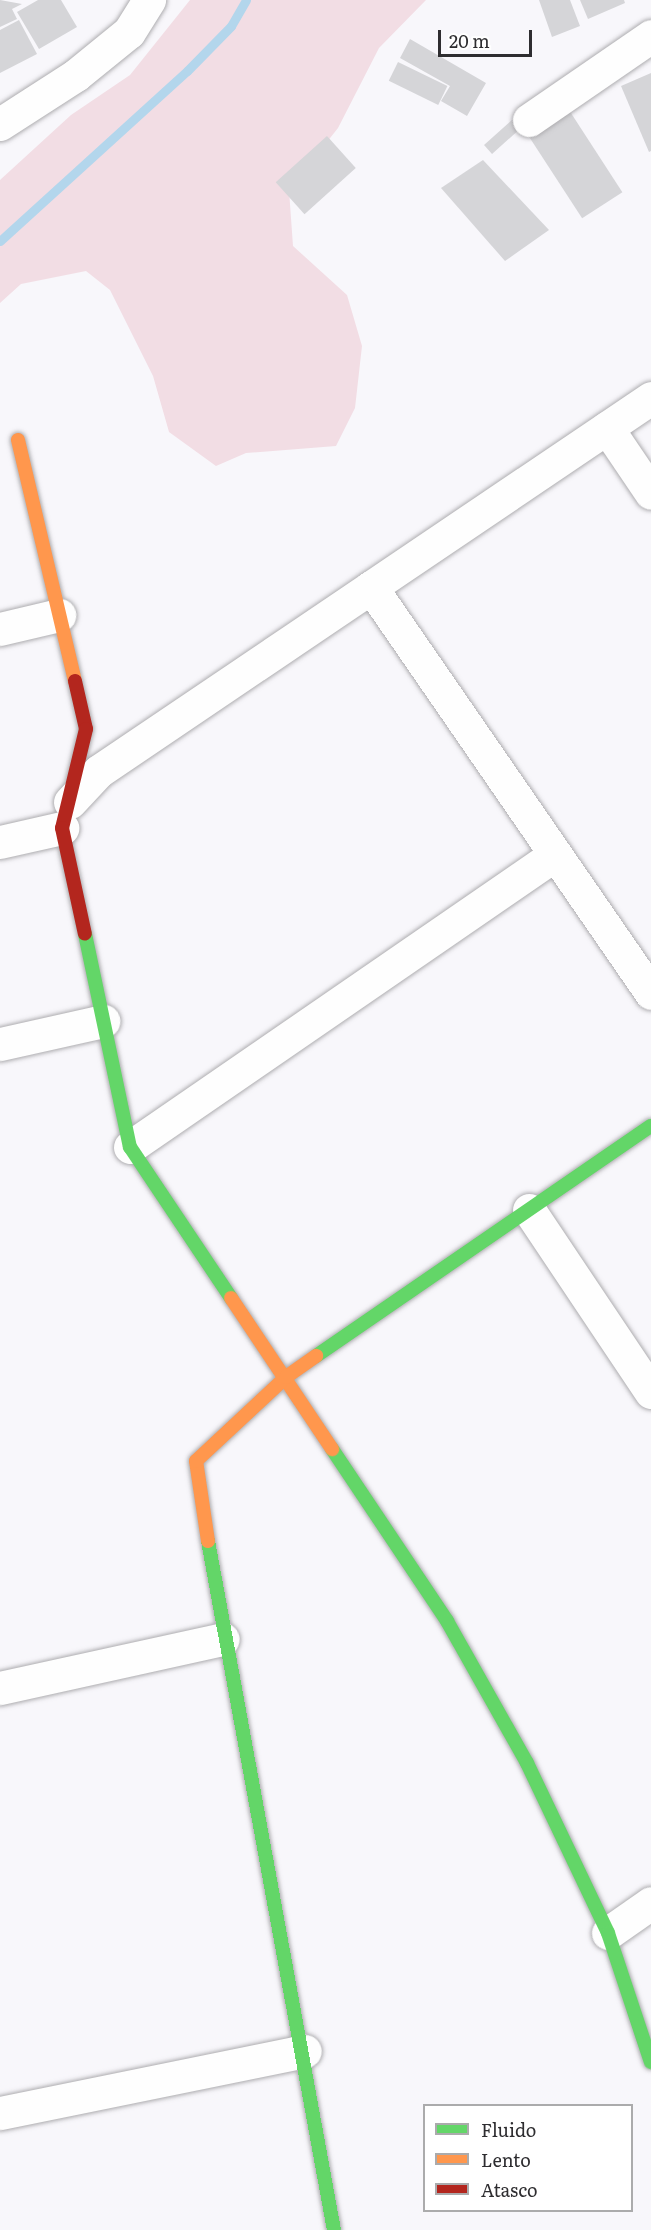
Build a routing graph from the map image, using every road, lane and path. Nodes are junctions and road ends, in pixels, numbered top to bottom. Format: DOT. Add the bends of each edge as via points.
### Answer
graph roads {
  1 [pos="149,0"];
  2 [pos="651,36"];
  3 [pos="529,120"];
  4 [pos="1,123"];
  5 [pos="651,398"];
  6 [pos="607,428"];
  7 [pos="18,440"];
  8 [pos="651,494"];
  9 [pos="371,587"];
  10 [pos="59,615"];
  11 [pos="0,629"];
  12 [pos="66,815"];
  13 [pos="0,842"];
  14 [pos="553,856"];
  15 [pos="651,993"];
  16 [pos="103,1021"];
  17 [pos="0,1044"];
  18 [pos="651,1126"];
  19 [pos="130,1147"];
  20 [pos="529,1210"];
  21 [pos="286,1377"];
  22 [pos="651,1392"];
  23 [pos="223,1639"];
  24 [pos="0,1688"];
  25 [pos="651,1903"];
  26 [pos="608,1933"];
  27 [pos="305,2051"];
  28 [pos="651,2062"];
  29 [pos="0,2113"];
  30 [pos="334,2230"];
  1 -- 4 [label="street" via="129,32 76,75"];
  2 -- 3 [label="street"];
  5 -- 6 [label="street"];
  6 -- 8 [label="street"];
  6 -- 9 [label="street"];
  7 -- 10 [label="street"];
  9 -- 12 [label="street" via="99,771"];
  9 -- 14 [label="street"];
  10 -- 11 [label="street"];
  10 -- 12 [label="street" via="86,729"];
  12 -- 13 [label="street"];
  12 -- 16 [label="street"];
  14 -- 15 [label="street"];
  14 -- 19 [label="street"];
  16 -- 17 [label="street"];
  16 -- 19 [label="street"];
  18 -- 20 [label="street"];
  19 -- 21 [label="street"];
  20 -- 21 [label="street"];
  20 -- 22 [label="street"];
  21 -- 23 [label="street" via="196,1461"];
  21 -- 26 [label="street" via="447,1621 527,1763"];
  23 -- 24 [label="street"];
  23 -- 27 [label="street"];
  25 -- 26 [label="street"];
  26 -- 28 [label="street"];
  27 -- 29 [label="street"];
  27 -- 30 [label="street"];
}
